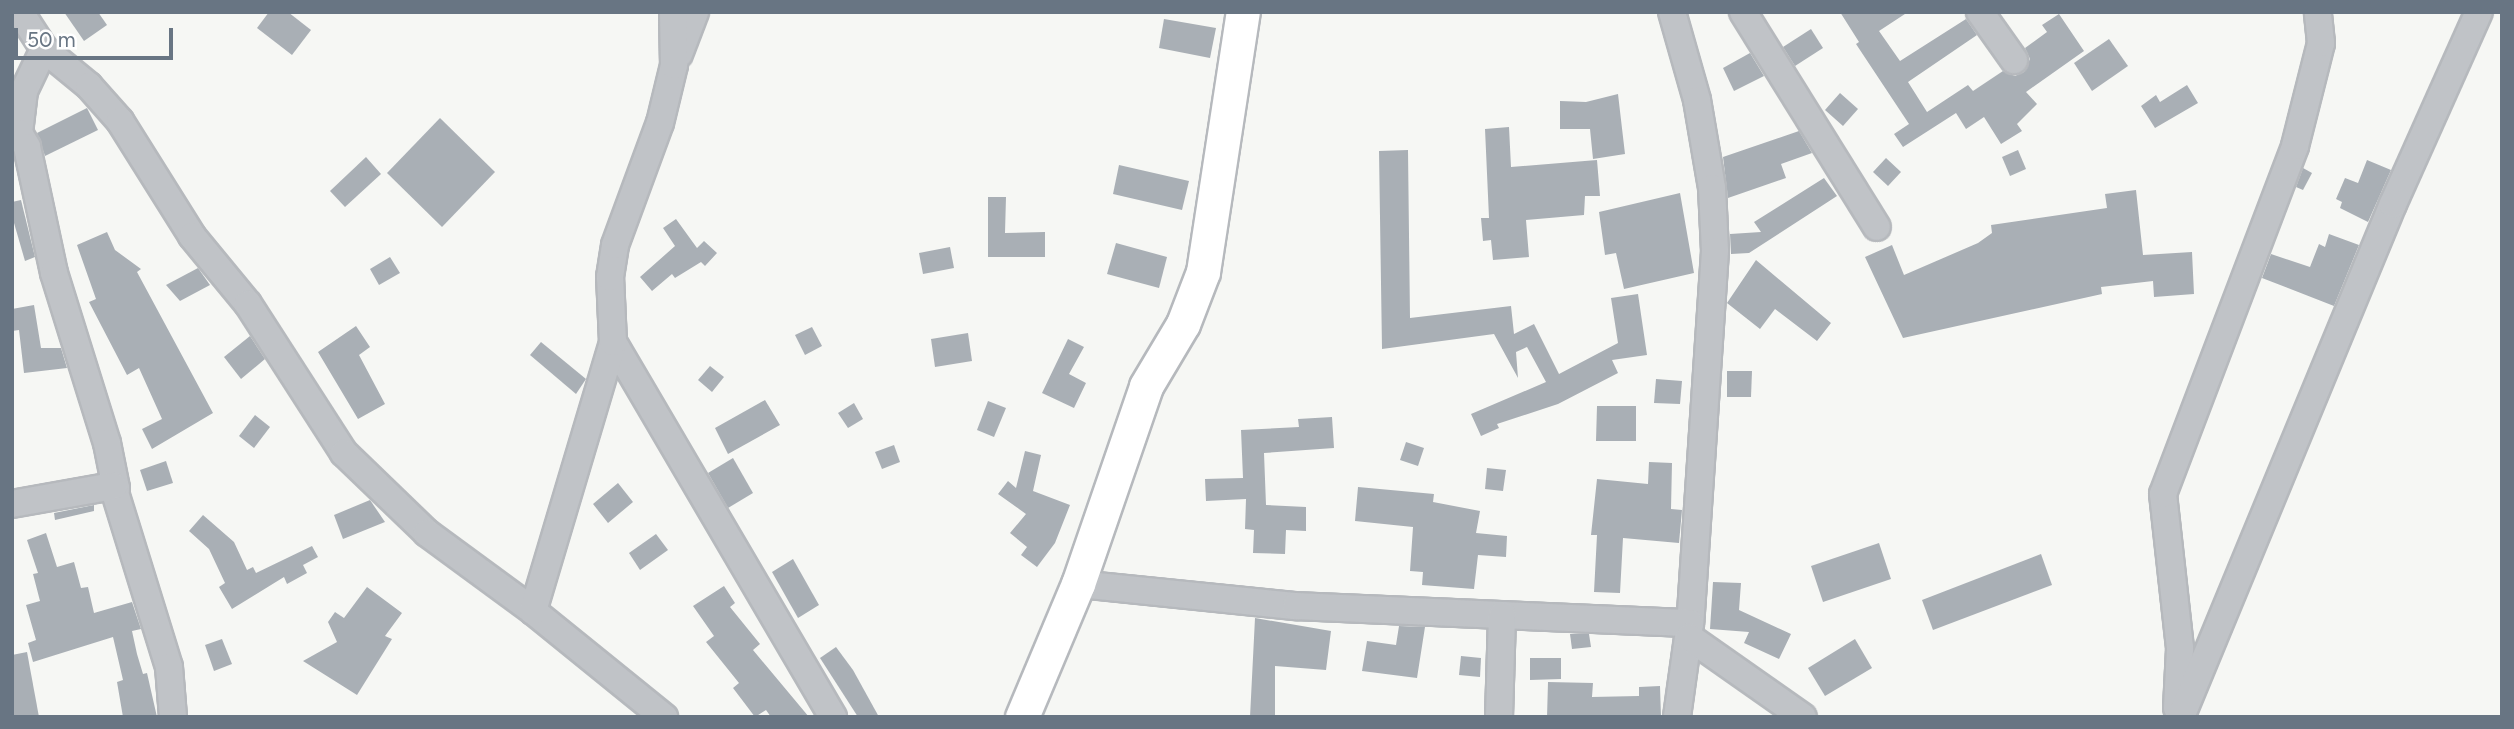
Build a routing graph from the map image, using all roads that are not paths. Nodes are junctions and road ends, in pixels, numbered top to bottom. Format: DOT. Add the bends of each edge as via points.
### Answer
graph roads {
  1 [pos="20,12"];
  2 [pos="673,12"];
  3 [pos="695,12"];
  4 [pos="1244,12"];
  5 [pos="1672,12"];
  6 [pos="1744,12"];
  7 [pos="1980,12"];
  8 [pos="2318,12"];
  9 [pos="2479,12"];
  10 [pos="44,49"];
  11 [pos="2014,60"];
  12 [pos="674,65"];
  13 [pos="20,170"];
  14 [pos="1877,227"];
  15 [pos="613,342"];
  16 [pos="113,486"];
  17 [pos="12,504"];
  18 [pos="1078,584"];
  19 [pos="533,611"];
  20 [pos="1502,615"];
  21 [pos="1690,630"];
  22 [pos="173,717"];
  23 [pos="664,717"];
  24 [pos="833,717"];
  25 [pos="1022,717"];
  26 [pos="1499,717"];
  27 [pos="1677,717"];
  28 [pos="1803,717"];
  29 [pos="2179,717"];
  1 -- 10 [label="street"];
  2 -- 12 [label="street"];
  3 -- 12 [label="street"];
  4 -- 18 [label="main road" via="1203,272 1183,324 1146,386"];
  5 -- 21 [label="street" via="1697,100 1712,188 1715,251"];
  6 -- 14 [label="street"];
  7 -- 11 [label="street"];
  8 -- 29 [label="street" via="2321,43 2295,146 2163,494 2180,648"];
  9 -- 29 [label="street" via="2393,204"];
  10 -- 13 [label="street" via="20,110 19,133 27,147"];
  10 -- 19 [label="street" via="89,86 120,121 192,236 248,304 344,453 427,533"];
  12 -- 15 [label="street" via="660,123 615,245 610,277"];
  13 -- 16 [label="street" via="107,443 116,488"];
  15 -- 19 [label="street"];
  15 -- 24 [label="street"];
  16 -- 17 [label="street"];
  16 -- 22 [label="street" via="169,667"];
  18 -- 20 [label="street" via="1296,606"];
  18 -- 25 [label="main road"];
  19 -- 23 [label="street"];
  20 -- 21 [label="street"];
  20 -- 26 [label="street"];
  21 -- 27 [label="street"];
  21 -- 28 [label="street"];
}
